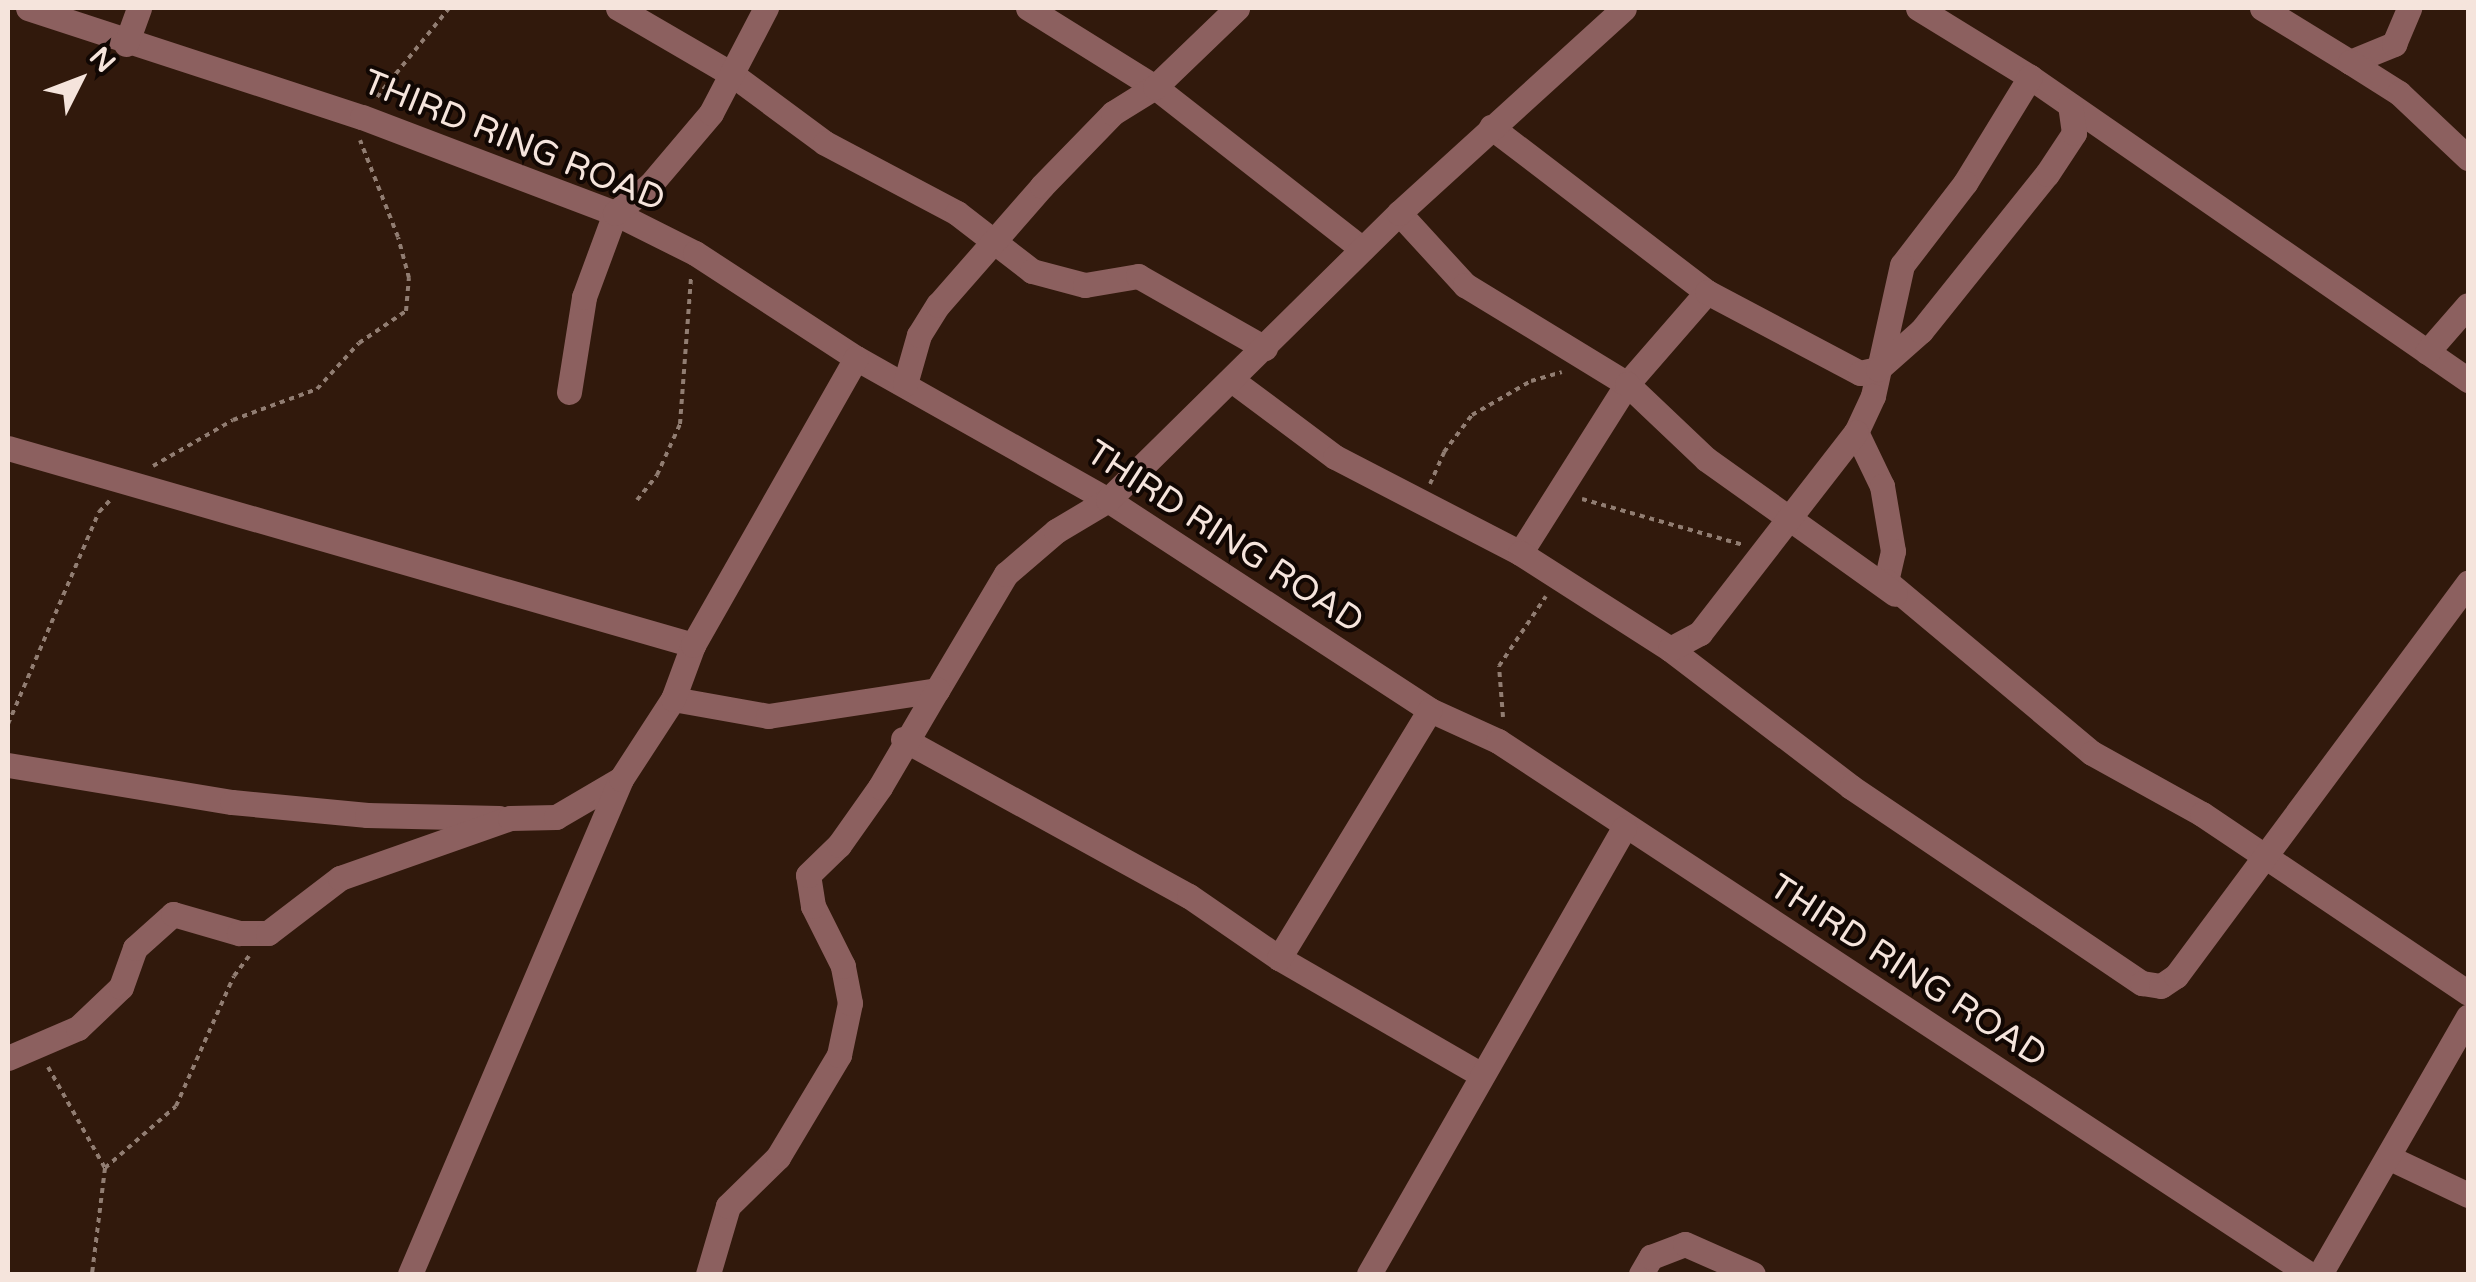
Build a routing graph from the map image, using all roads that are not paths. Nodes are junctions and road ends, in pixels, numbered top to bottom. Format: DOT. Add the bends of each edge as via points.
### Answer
graph roads {
  1 [pos="28,8"];
  2 [pos="139,8"];
  3 [pos="618,8"];
  4 [pos="766,8"];
  5 [pos="1028,8"];
  6 [pos="1237,8"];
  7 [pos="1620,8"];
  8 [pos="1918,8"];
  9 [pos="2262,8"];
  10 [pos="2408,8"];
  11 [pos="126,44"];
  12 [pos="2350,62"];
  13 [pos="734,75"];
  14 [pos="2030,77"];
  15 [pos="1155,87"];
  16 [pos="2070,105"];
  17 [pos="1491,126"];
  18 [pos="2468,158"];
  19 [pos="1399,213"];
  20 [pos="615,214"];
  21 [pos="993,244"];
  22 [pos="1362,249"];
  23 [pos="1707,292"];
  24 [pos="2468,305"];
  25 [pos="1264,348"];
  26 [pos="2427,352"];
  27 [pos="856,358"];
  28 [pos="1878,369"];
  29 [pos="2468,380"];
  30 [pos="1233,381"];
  31 [pos="905,384"];
  32 [pos="1627,384"];
  33 [pos="569,392"];
  34 [pos="1856,432"];
  35 [pos="8,448"];
  36 [pos="1108,500"];
  37 [pos="1791,514"];
  38 [pos="1520,553"];
  39 [pos="2468,583"];
  40 [pos="1899,597"];
  41 [pos="1700,633"];
  42 [pos="694,645"];
  43 [pos="1670,648"];
  44 [pos="1702,676"];
  45 [pos="937,690"];
  46 [pos="673,699"];
  47 [pos="1430,710"];
  48 [pos="902,740"];
  49 [pos="8,765"];
  50 [pos="620,779"];
  51 [pos="510,818"];
  52 [pos="1624,828"];
  53 [pos="2265,855"];
  54 [pos="1279,958"];
  55 [pos="2468,992"];
  56 [pos="2468,1018"];
  57 [pos="8,1058"];
  58 [pos="1480,1074"];
  59 [pos="2392,1159"];
  60 [pos="2468,1195"];
  61 [pos="410,1274"];
  62 [pos="708,1274"];
  63 [pos="1369,1274"];
  64 [pos="1641,1274"];
  65 [pos="1753,1274"];
  66 [pos="2309,1274"];
  67 [pos="2320,1274"];
  1 -- 11 [label="street, THIRD RING ROAD"];
  2 -- 11 [label="street"];
  3 -- 13 [label="street"];
  4 -- 13 [label="street"];
  5 -- 15 [label="street"];
  6 -- 15 [label="street"];
  7 -- 17 [label="street"];
  8 -- 14 [label="street"];
  9 -- 12 [label="street"];
  10 -- 12 [label="street" via="2394,44"];
  11 -- 20 [label="street, THIRD RING ROAD" via="356,114"];
  12 -- 18 [label="street" via="2399,93"];
  13 -- 20 [label="street" via="711,114"];
  13 -- 21 [label="street" via="824,142 957,213"];
  14 -- 16 [label="street"];
  14 -- 28 [label="street" via="1965,183 1902,265"];
  15 -- 21 [label="street" via="1114,113"];
  15 -- 22 [label="street"];
  16 -- 26 [label="street"];
  16 -- 28 [label="street" via="2074,133 2047,174 1920,331"];
  17 -- 19 [label="street"];
  17 -- 23 [label="street"];
  19 -- 22 [label="street"];
  19 -- 32 [label="street" via="1465,286"];
  20 -- 27 [label="street, THIRD RING ROAD" via="695,253"];
  20 -- 33 [label="street" via="584,297"];
  21 -- 25 [label="street" via="1032,271 1085,285 1138,276"];
  21 -- 31 [label="street" via="918,334"];
  22 -- 25 [label="street"];
  23 -- 28 [label="street" via="1860,373"];
  23 -- 32 [label="street"];
  24 -- 26 [label="street"];
  25 -- 30 [label="street"];
  26 -- 29 [label="street"];
  27 -- 31 [label="street, THIRD RING ROAD"];
  27 -- 42 [label="street"];
  28 -- 34 [label="street"];
  30 -- 36 [label="street"];
  30 -- 38 [label="street" via="1335,457"];
  31 -- 36 [label="street, THIRD RING ROAD"];
  32 -- 37 [label="street" via="1706,459"];
  32 -- 38 [label="street"];
  34 -- 37 [label="street"];
  34 -- 40 [label="street" via="1882,486 1892,551 1886,580"];
  35 -- 42 [label="street"];
  36 -- 45 [label="street" via="1056,531 1006,574"];
  36 -- 47 [label="street, THIRD RING ROAD"];
  37 -- 40 [label="street"];
  37 -- 41 [label="street"];
  38 -- 43 [label="street"];
  39 -- 53 [label="street"];
  40 -- 53 [label="street" via="1966,641 2092,753"];
  41 -- 43 [label="street"];
  41 -- 44 [label="street"];
  42 -- 46 [label="street"];
  43 -- 44 [label="street"];
  44 -- 53 [label="street" via="1850,787 2142,983 2161,986 2176,976"];
  45 -- 46 [label="street" via="768,716"];
  45 -- 48 [label="street"];
  46 -- 50 [label="street"];
  47 -- 52 [label="street, THIRD RING ROAD" via="1498,741"];
  47 -- 54 [label="street"];
  48 -- 54 [label="street" via="1190,896"];
  48 -- 62 [label="street" via="880,787 808,874 813,906 844,966 850,1003 840,1055 778,1157 728,1206"];
  49 -- 51 [label="street" via="232,802 368,816"];
  50 -- 51 [label="street" via="556,817"];
  50 -- 61 [label="street"];
  51 -- 57 [label="street" via="340,878 268,934 173,914 135,948 121,987 78,1028"];
  52 -- 58 [label="street"];
  52 -- 66 [label="street, THIRD RING ROAD"];
  53 -- 55 [label="street"];
  54 -- 58 [label="street"];
  56 -- 59 [label="street"];
  58 -- 63 [label="street"];
  59 -- 60 [label="street"];
  59 -- 67 [label="street"];
  64 -- 65 [label="street" via="1651,1257 1685,1244"];
}
